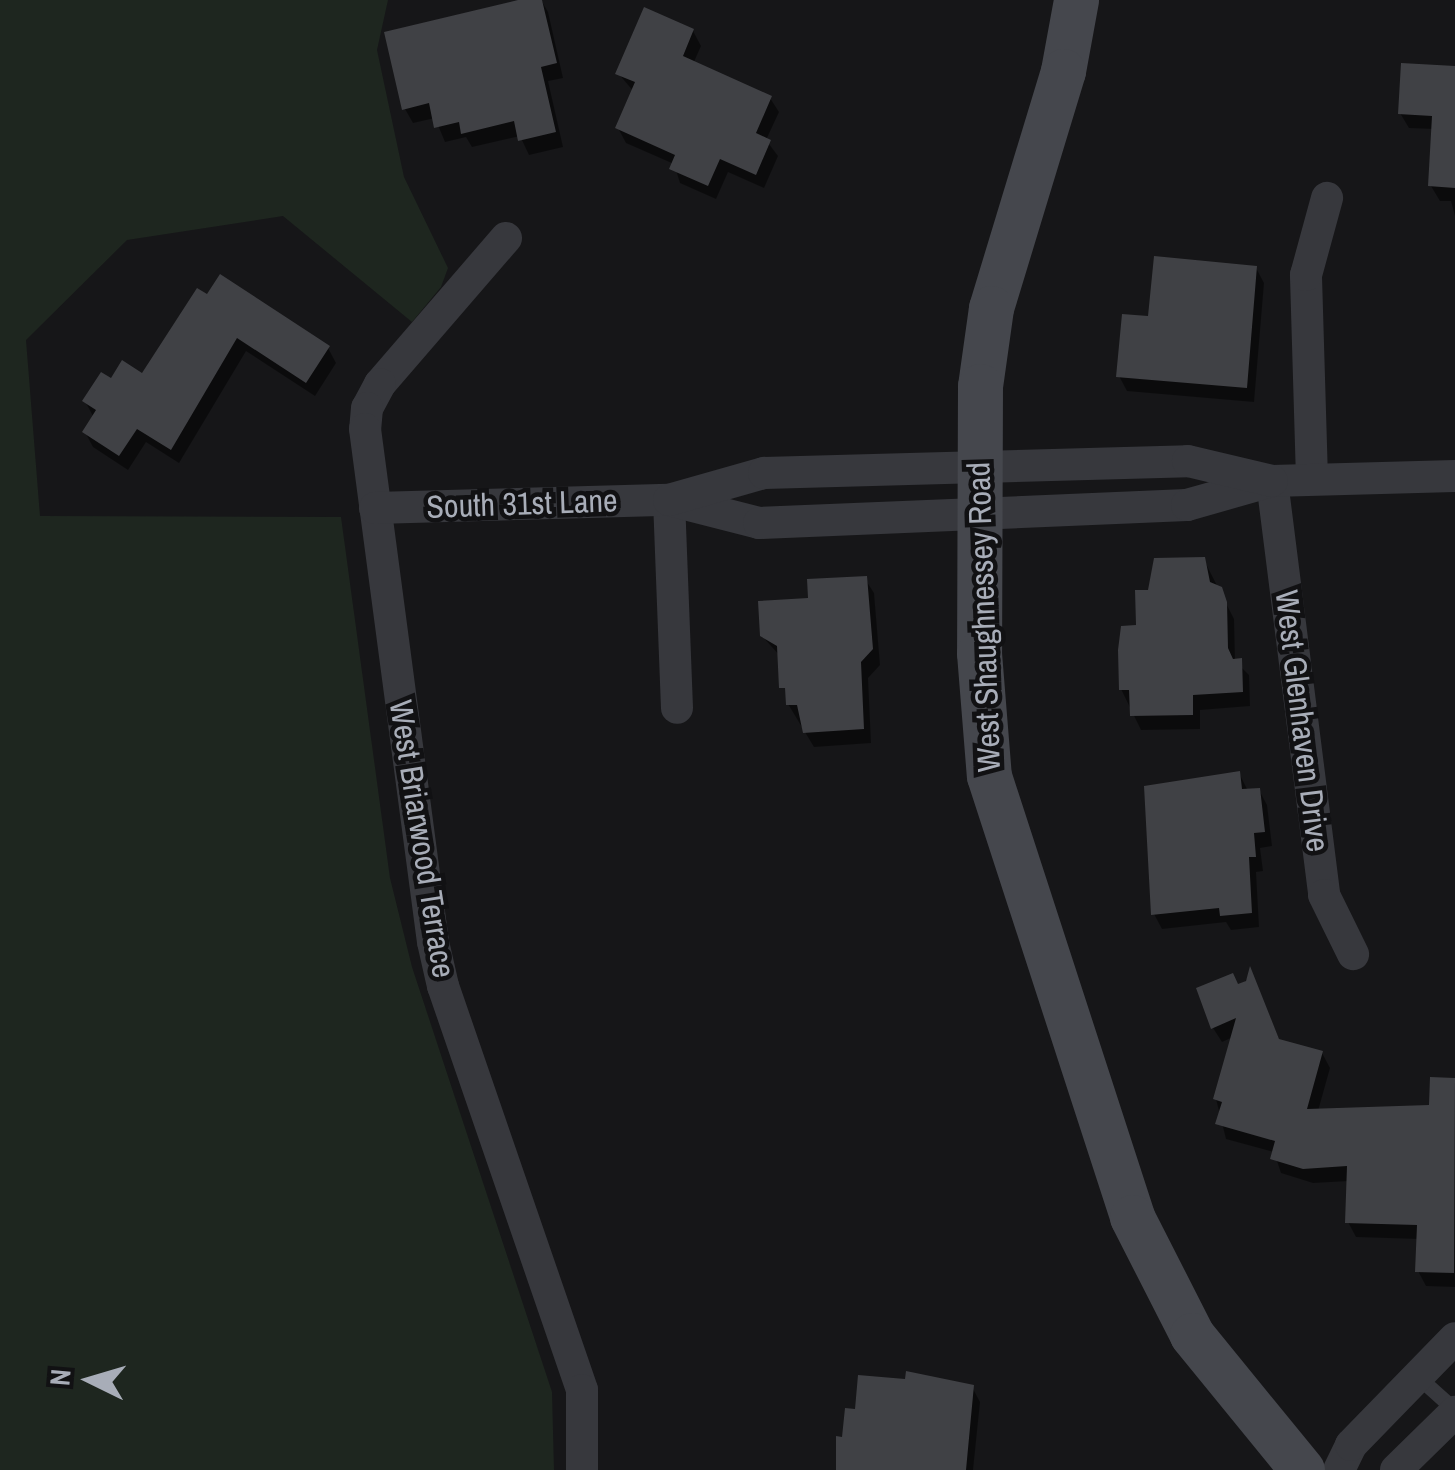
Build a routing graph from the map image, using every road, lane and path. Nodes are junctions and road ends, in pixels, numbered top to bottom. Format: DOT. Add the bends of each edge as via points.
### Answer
graph roads {
  1 [pos="1076,0"];
  2 [pos="1327,198"];
  3 [pos="506,238"];
  4 [pos="1113,463"];
  5 [pos="977,467"];
  6 [pos="826,471"];
  7 [pos="1455,476"];
  8 [pos="1312,479"];
  9 [pos="1272,481"];
  10 [pos="668,500"];
  11 [pos="375,508"];
  12 [pos="1114,508"];
  13 [pos="978,514"];
  14 [pos="827,519"];
  15 [pos="677,708"];
  16 [pos="1353,954"];
  17 [pos="1455,1338"];
  18 [pos="1416,1375"];
  19 [pos="1455,1411"];
  20 [pos="582,1470"];
  21 [pos="1302,1470"];
  22 [pos="1339,1470"];
  23 [pos="1396,1470"];
  1 -- 5 [label="street, West Shaughnessey Road" via="1062,71 991,308"];
  2 -- 8 [label="street" via="1306,275"];
  3 -- 11 [label="street, West Briarwood Terrace" via="366,408"];
  4 -- 5 [label="street, South 31st Lane"];
  4 -- 9 [label="street, South 31st Lane" via="1188,461"];
  4 -- 12 [label="street"];
  5 -- 6 [label="street, South 31st Lane"];
  5 -- 13 [label="street, West Shaughnessey Road"];
  6 -- 10 [label="street, South 31st Lane" via="764,472"];
  6 -- 14 [label="street"];
  7 -- 8 [label="street, South 31st Lane"];
  8 -- 9 [label="street, South 31st Lane"];
  9 -- 12 [label="street, South 31st Lane" via="1187,505"];
  9 -- 16 [label="street, West Glenhaven Drive" via="1324,896"];
  10 -- 11 [label="street, South 31st Lane"];
  10 -- 14 [label="street, South 31st Lane" via="759,523"];
  10 -- 15 [label="street"];
  11 -- 20 [label="street, West Briarwood Terrace" via="440,972 582,1390"];
  12 -- 13 [label="street, South 31st Lane"];
  13 -- 14 [label="street, South 31st Lane"];
  13 -- 21 [label="street, West Shaughnessey Road" via="982,686 998,821 1132,1218 1192,1336"];
  17 -- 18 [label="street"];
  18 -- 19 [label="lane"];
  18 -- 22 [label="street" via="1350,1446"];
  19 -- 23 [label="street"];
}
